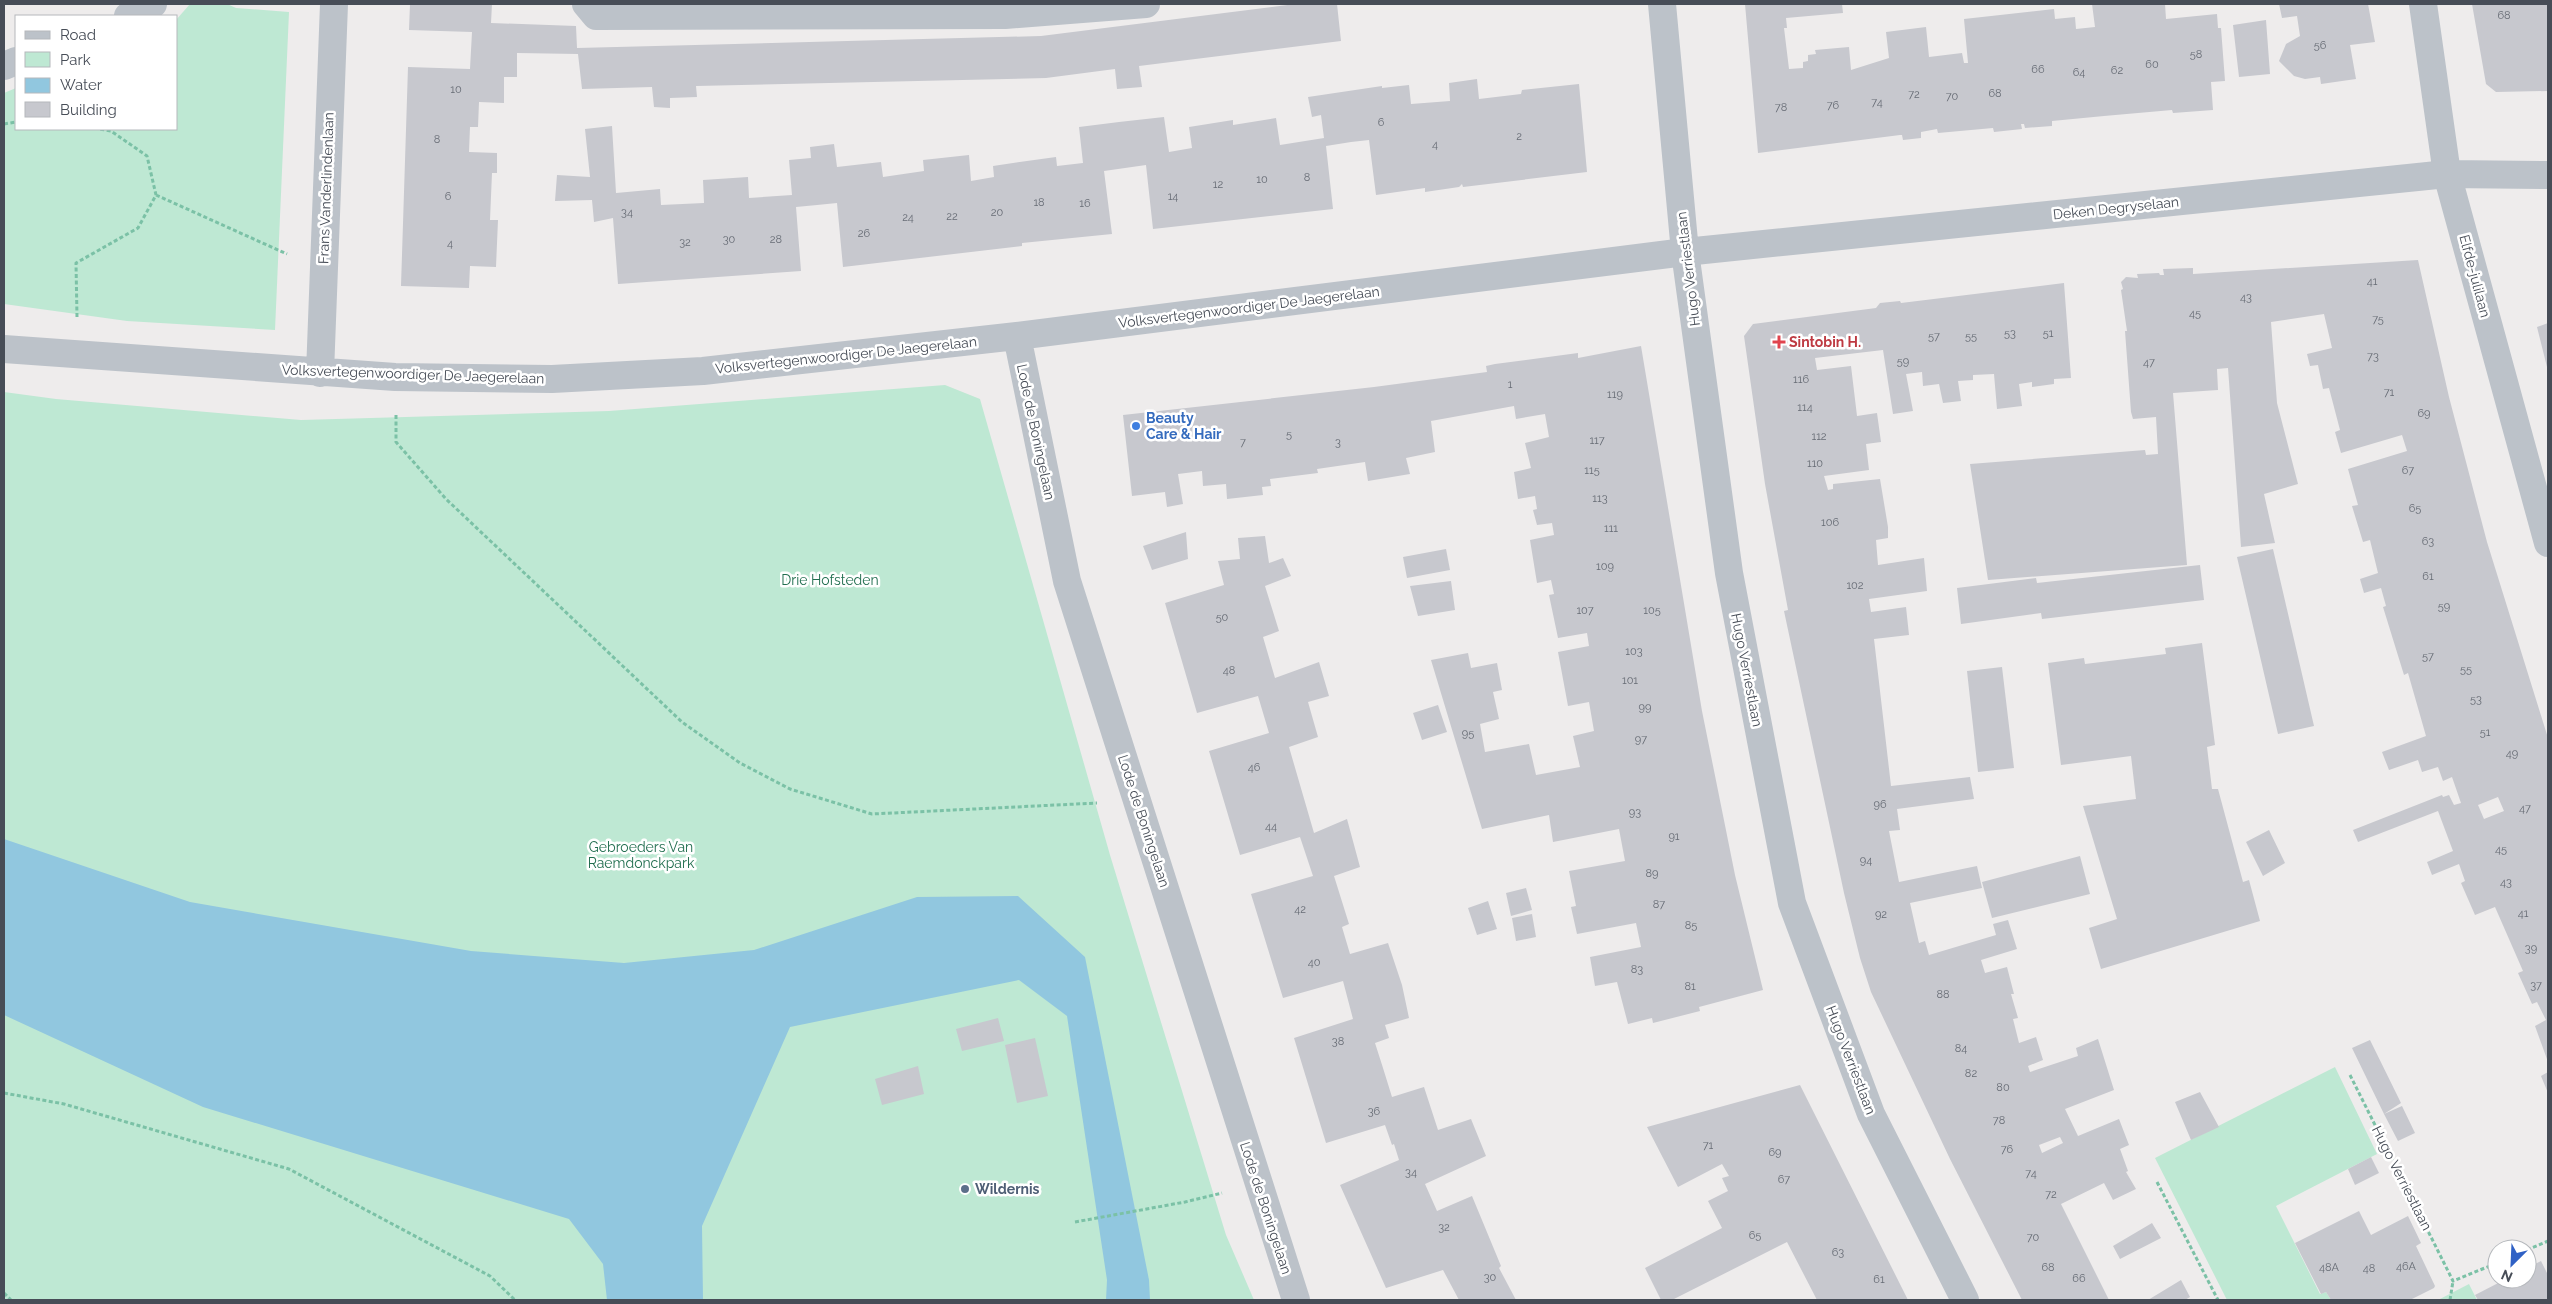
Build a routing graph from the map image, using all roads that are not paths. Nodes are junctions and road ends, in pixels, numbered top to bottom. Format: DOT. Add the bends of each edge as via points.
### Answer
graph roads {
  1 [pos="153,4"];
  2 [pos="334,4"];
  3 [pos="586,4"];
  4 [pos="1146,4"];
  5 [pos="1662,4"];
  6 [pos="2423,4"];
  7 [pos="130,15"];
  8 [pos="2447,174"];
  9 [pos="2548,175"];
  10 [pos="1685,252"];
  11 [pos="1017,336"];
  12 [pos="4,349"];
  13 [pos="320,373"];
  14 [pos="2548,543"];
  15 [pos="1296,1300"];
  16 [pos="1965,1300"];
  1 -- 7 [label="street"];
  2 -- 13 [label="street, Frans Vanderlindenlaan"];
  3 -- 4 [label="street" via="596,16 1005,15"];
  5 -- 10 [label="street, Hugo Verriestlaan"];
  6 -- 8 [label="street, Elfde-julilaan"];
  8 -- 9 [label="street, Deken Degryselaan"];
  8 -- 10 [label="street, Deken Degryselaan"];
  8 -- 14 [label="street, Elfde-julilaan"];
  10 -- 11 [label="street, Volksvertegenwoordiger De Jaegerelaan"];
  10 -- 16 [label="street, Hugo Verriestlaan" via="1729,573 1792,903 1871,1114"];
  11 -- 13 [label="street, Volksvertegenwoordiger De Jaegerelaan" via="703,371 552,379"];
  11 -- 15 [label="street, Lode de Boningelaan" via="1067,581"];
  12 -- 13 [label="street, Volksvertegenwoordiger De Jaegerelaan"];
}
